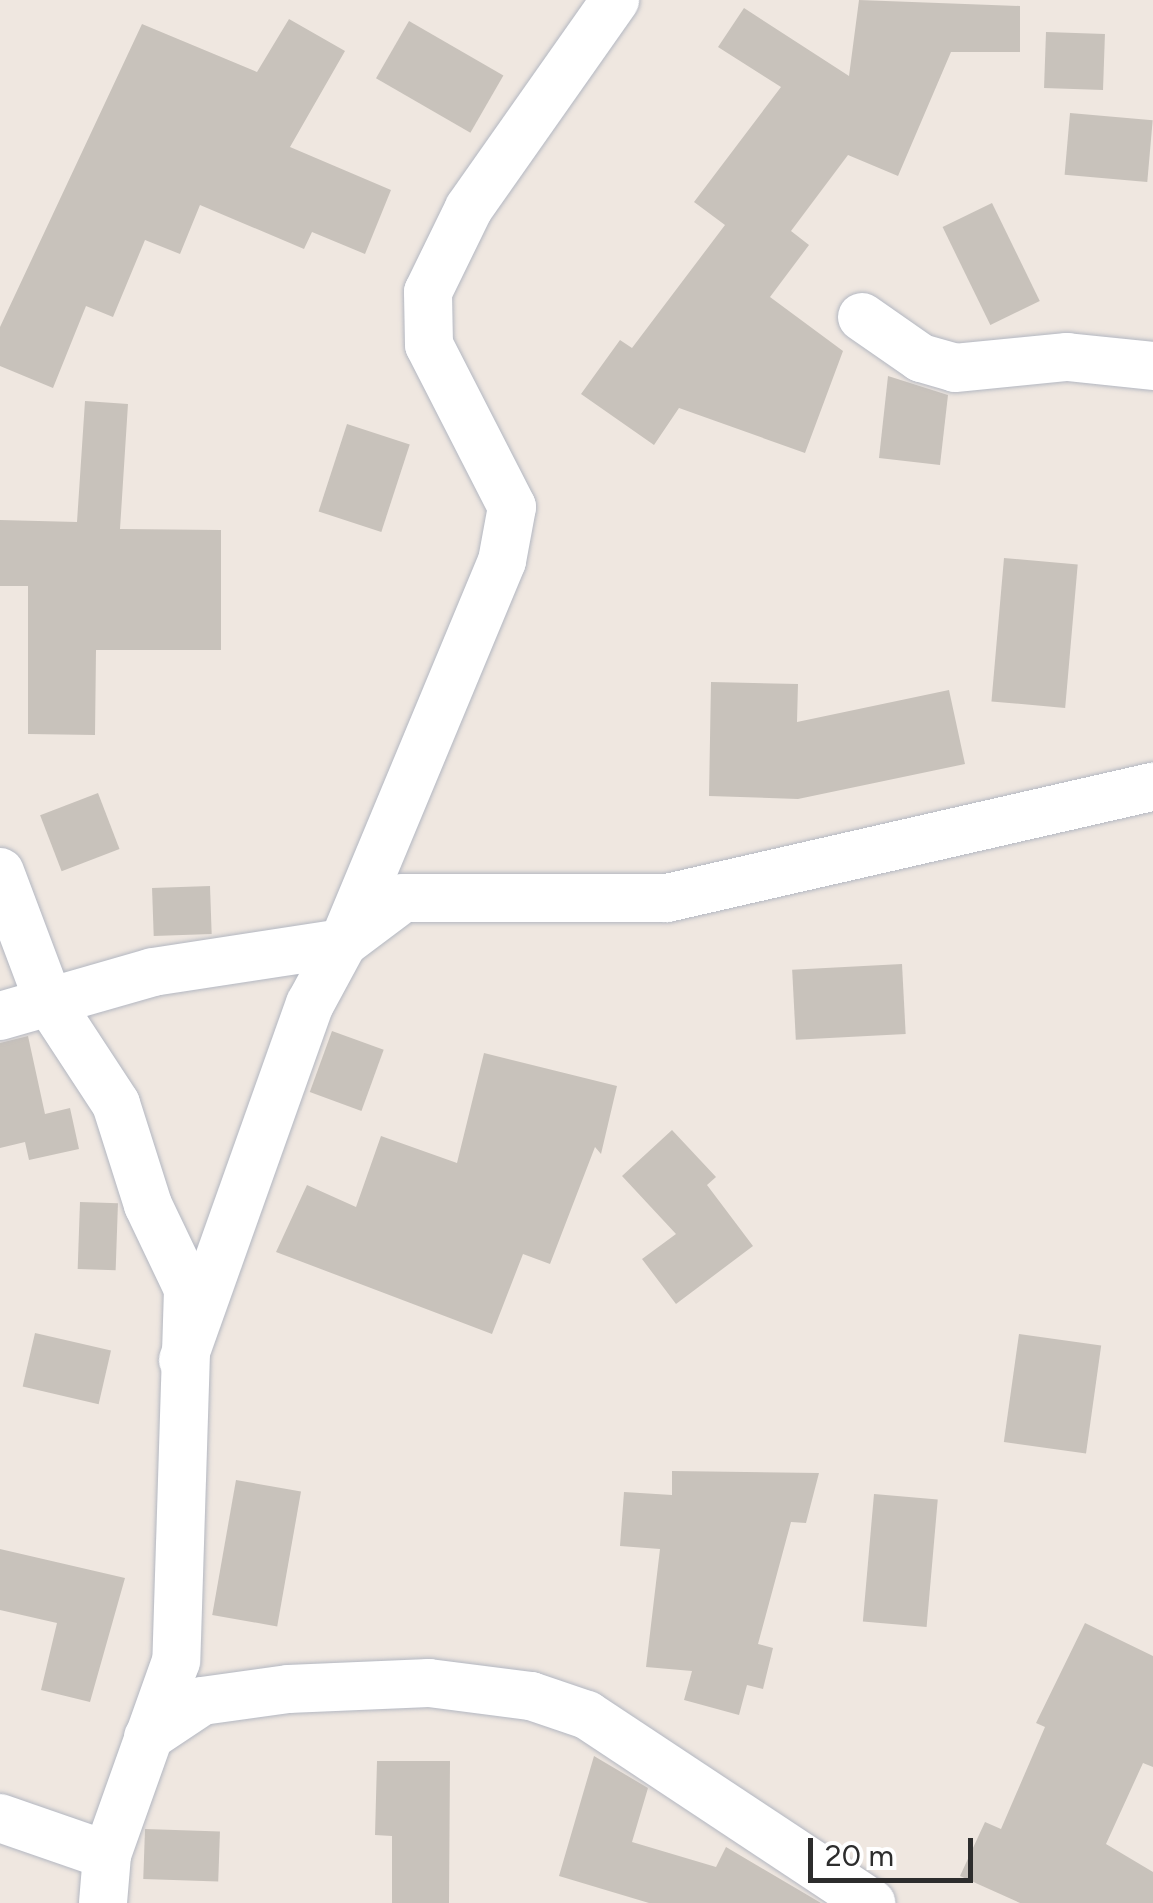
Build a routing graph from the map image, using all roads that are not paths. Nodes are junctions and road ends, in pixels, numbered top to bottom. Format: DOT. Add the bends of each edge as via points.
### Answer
graph roads {
  1 [pos="615,0"];
  2 [pos="862,317"];
  3 [pos="1153,366"];
  4 [pos="1153,787"];
  5 [pos="0,872"];
  6 [pos="344,943"];
  7 [pos="48,1000"];
  8 [pos="0,1016"];
  9 [pos="183,1360"];
  10 [pos="148,1737"];
  11 [pos="0,1818"];
  12 [pos="107,1855"];
  13 [pos="103,1903"];
  14 [pos="871,1903"];
  1 -- 6 [label="street" via="469,208 428,292 429,345 512,508 502,561"];
  2 -- 3 [label="street" via="921,358 956,368 1067,357"];
  4 -- 6 [label="street" via="667,898 403,898"];
  5 -- 7 [label="street"];
  6 -- 7 [label="street" via="153,972"];
  6 -- 9 [label="street" via="310,1004"];
  7 -- 8 [label="street"];
  7 -- 9 [label="street" via="116,1104 148,1205 188,1290"];
  9 -- 10 [label="street" via="188,1431 176,1661"];
  10 -- 12 [label="street"];
  10 -- 14 [label="street" via="202,1701 288,1690 429,1683 531,1696 587,1715"];
  11 -- 12 [label="street"];
  12 -- 13 [label="street"];
}
